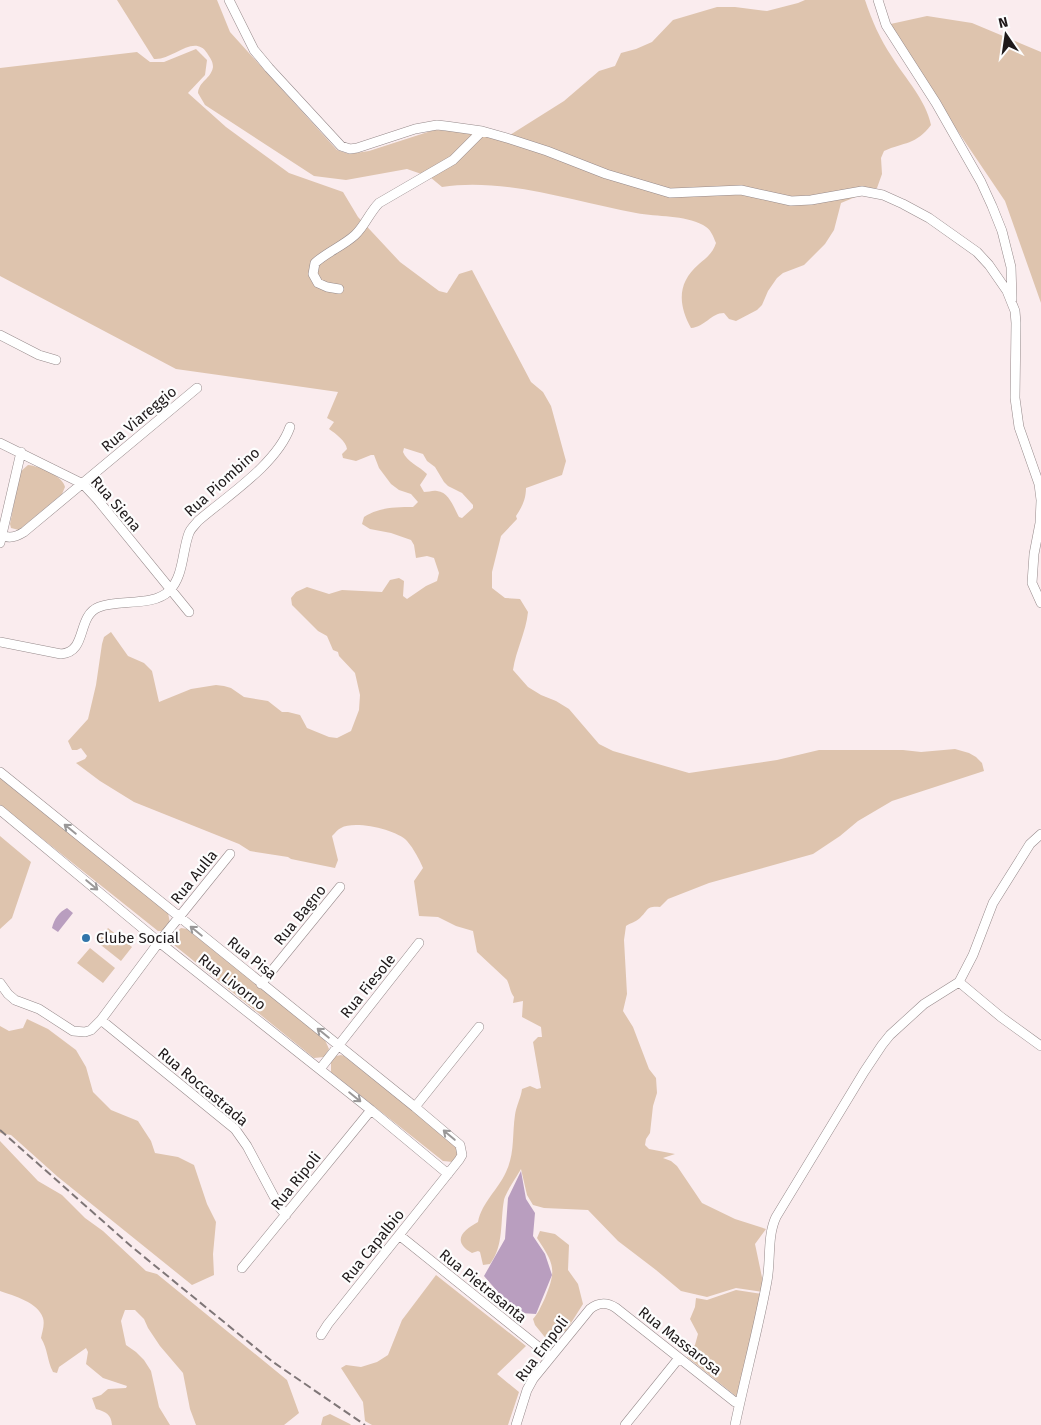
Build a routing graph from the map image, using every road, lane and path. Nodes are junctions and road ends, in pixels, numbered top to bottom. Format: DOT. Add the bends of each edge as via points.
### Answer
graph roads {
  1 [pos="229,0"];
  2 [pos="878,0"];
  3 [pos="482,132"];
  4 [pos="339,289"];
  5 [pos="1012,304"];
  6 [pos="0,336"];
  7 [pos="56,360"];
  8 [pos="197,388"];
  9 [pos="290,428"];
  10 [pos="0,443"];
  11 [pos="21,452"];
  12 [pos="83,484"];
  13 [pos="1041,500"];
  14 [pos="1,537"];
  15 [pos="171,590"];
  16 [pos="1041,603"];
  17 [pos="189,612"];
  18 [pos="0,642"];
  19 [pos="0,772"];
  20 [pos="0,810"];
  21 [pos="1041,834"];
  22 [pos="230,854"];
  23 [pos="340,887"];
  24 [pos="180,918"];
  25 [pos="159,942"];
  26 [pos="419,943"];
  27 [pos="959,982"];
  28 [pos="0,983"];
  29 [pos="261,984"];
  30 [pos="101,1020"];
  31 [pos="478,1027"];
  32 [pos="338,1046"];
  33 [pos="1041,1046"];
  34 [pos="320,1069"];
  35 [pos="415,1107"];
  36 [pos="371,1110"];
  37 [pos="448,1174"];
  38 [pos="286,1215"];
  39 [pos="399,1236"];
  40 [pos="242,1268"];
  41 [pos="606,1303"];
  42 [pos="321,1335"];
  43 [pos="551,1357"];
  44 [pos="679,1358"];
  45 [pos="735,1402"];
  46 [pos="516,1425"];
  47 [pos="625,1425"];
  48 [pos="735,1425"];
  1 -- 3 [label="street" via="254,50 341,146 357,148 437,125"];
  2 -- 5 [label="street" via="886,25 936,103 992,206 1011,266"];
  3 -- 4 [label="street" via="447,164 378,203 356,234 315,263 313,274 318,283"];
  3 -- 5 [label="street" via="670,193 741,190 791,201 862,191 883,195 929,218 977,252 1002,282"];
  5 -- 13 [label="street" via="1016,323 1015,398 1019,427 1039,484"];
  6 -- 7 [label="street"];
  8 -- 12 [label="street, Rua Viareggio"];
  9 -- 15 [label="street, Rua Piombino" via="264,466 190,530 181,568"];
  10 -- 11 [label="street, Rua Siena"];
  11 -- 12 [label="street, Rua Siena"];
  11 -- 14 [label="street"];
  12 -- 14 [label="street, Rua Viareggio" via="24,532"];
  12 -- 15 [label="street, Rua Siena"];
  13 -- 16 [label="street" via="1032,583"];
  15 -- 17 [label="street, Rua Siena"];
  15 -- 18 [label="street" via="155,599 99,607 90,612 78,644 66,654"];
  24 -- 19 [label="street, Rua Pisa, one-way"];
  20 -- 25 [label="street, Rua Livorno, one-way"];
  21 -- 27 [label="street" via="1030,844 993,903 973,956"];
  22 -- 24 [label="street, Rua Aulla"];
  23 -- 29 [label="street, Rua Bagno"];
  24 -- 25 [label="street, Rua Aulla"];
  29 -- 24 [label="street, Rua Pisa, one-way"];
  25 -- 30 [label="street, Rua Aulla"];
  25 -- 34 [label="street, Rua Livorno"];
  26 -- 32 [label="street, Rua Fiesole"];
  27 -- 33 [label="street"];
  27 -- 48 [label="street" via="924,1004 890,1035 772,1224 765,1289"];
  28 -- 30 [label="street" via="15,1000 44,1011 73,1031 85,1032"];
  32 -- 29 [label="street, Rua Pisa, one-way"];
  30 -- 38 [label="street, Rua Roccastrada" via="235,1129"];
  31 -- 35 [label="street"];
  32 -- 34 [label="street, Rua Fiesole"];
  32 -- 35 [label="street, Rua Pisa"];
  34 -- 36 [label="street, Rua Livorno, one-way"];
  37 -- 35 [label="street, Rua Pisa, one-way" via="462,1155 462,1149"];
  36 -- 37 [label="street, Rua Livorno"];
  36 -- 38 [label="street, Rua Ripoli"];
  37 -- 39 [label="street, Rua Capalbio"];
  38 -- 40 [label="street, Rua Ripoli"];
  39 -- 42 [label="street, Rua Capalbio"];
  39 -- 43 [label="street, Rua Pietrasanta"];
  41 -- 43 [label="street, Rua Empoli" via="590,1309"];
  41 -- 44 [label="street, Rua Massarosa"];
  43 -- 46 [label="street, Rua Empoli" via="527,1390"];
  44 -- 45 [label="street, Rua Massarosa"];
  44 -- 47 [label="street"];
}
